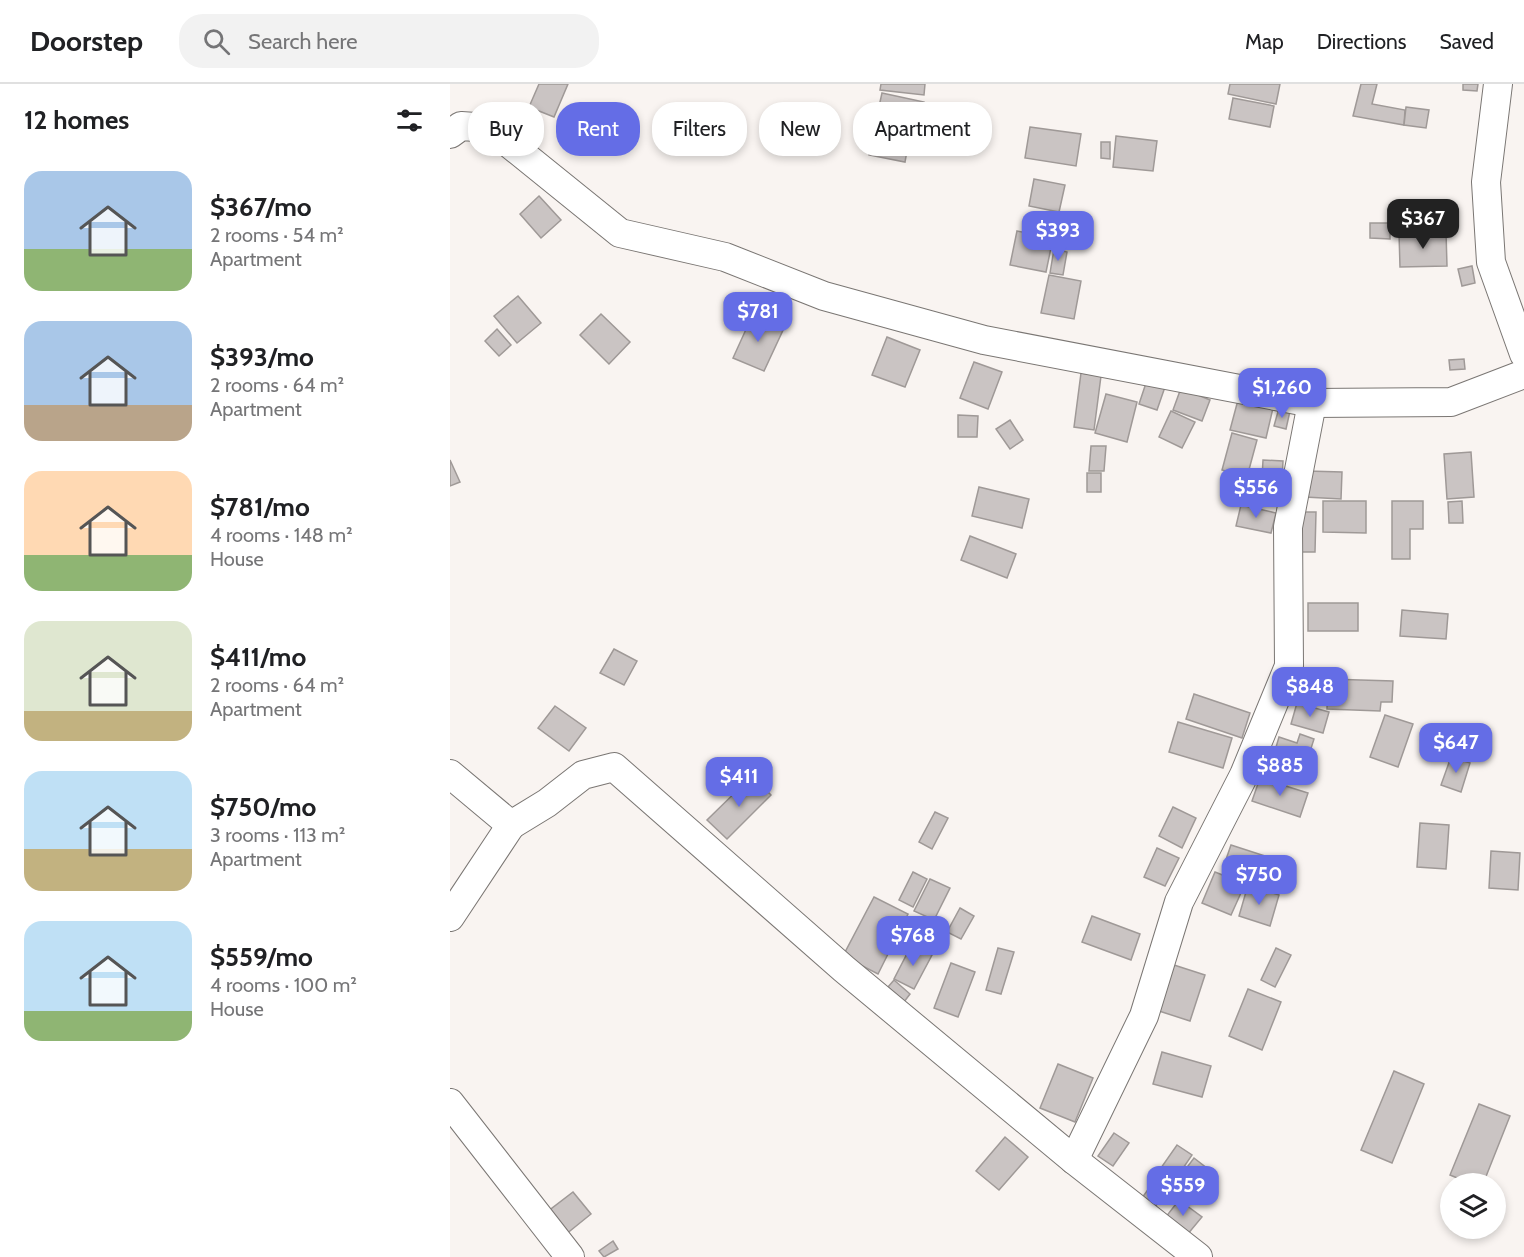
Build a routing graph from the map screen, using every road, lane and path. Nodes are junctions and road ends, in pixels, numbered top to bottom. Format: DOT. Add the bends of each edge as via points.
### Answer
graph roads {
  1 [pos="1498,84"];
  2 [pos="450,134"];
  3 [pos="1524,354"];
  4 [pos="1524,374"];
  5 [pos="1312,403"];
  6 [pos="450,774"];
  7 [pos="511,825"];
  8 [pos="450,917"];
  9 [pos="450,1103"];
  10 [pos="1074,1160"];
  11 [pos="570,1257"];
  12 [pos="1198,1257"];
  1 -- 3 [label="street" via="1486,182 1491,262"];
  2 -- 5 [label="street" via="461,126 490,129 620,233 725,257 824,296 984,340"];
  4 -- 5 [label="street" via="1452,402"];
  5 -- 10 [label="street" via="1288,527 1289,666 1244,775 1179,902 1144,1016"];
  6 -- 7 [label="street"];
  7 -- 8 [label="street"];
  7 -- 10 [label="street" via="583,775 614,767 844,969"];
  9 -- 11 [label="street"];
  10 -- 12 [label="street"];
}
